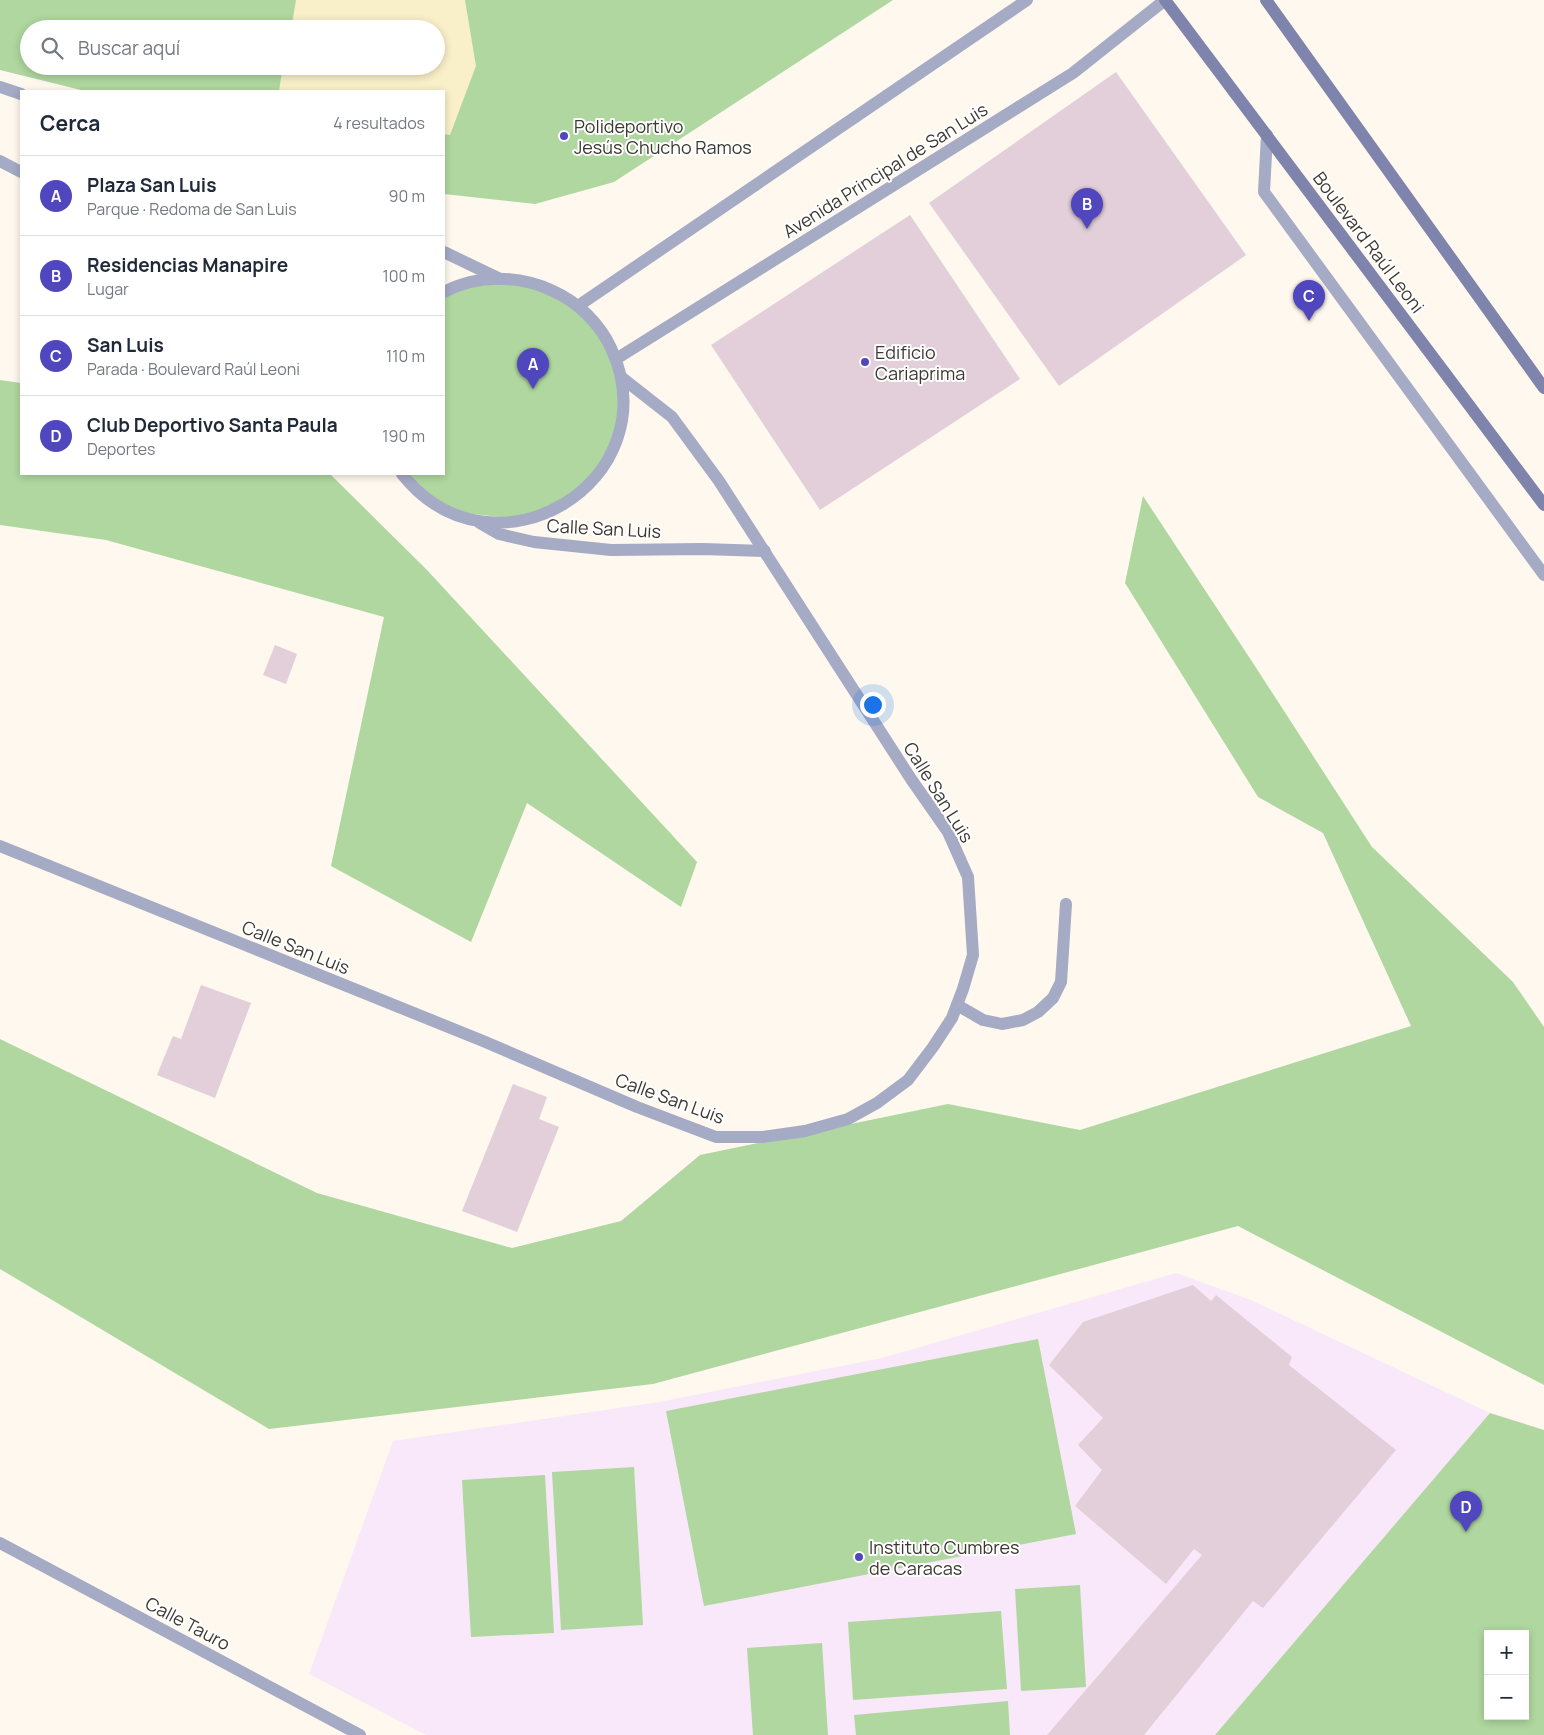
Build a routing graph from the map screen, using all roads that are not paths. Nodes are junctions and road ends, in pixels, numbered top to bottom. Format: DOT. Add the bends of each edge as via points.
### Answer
graph roads {
  1 [pos="1027,0"];
  2 [pos="1165,0"];
  3 [pos="1266,0"];
  4 [pos="0,87"];
  5 [pos="20,94"];
  6 [pos="1267,135"];
  7 [pos="0,161"];
  8 [pos="20,171"];
  9 [pos="445,252"];
  10 [pos="498,278"];
  11 [pos="445,292"];
  12 [pos="578,306"];
  13 [pos="616,359"];
  14 [pos="621,377"];
  15 [pos="1544,388"];
  16 [pos="403,475"];
  17 [pos="1544,505"];
  18 [pos="476,520"];
  19 [pos="765,551"];
  20 [pos="1544,575"];
  21 [pos="0,846"];
  22 [pos="1066,904"];
  23 [pos="956,1005"];
  24 [pos="0,1543"];
  25 [pos="360,1735"];
  1 -- 12 [label="street"];
  2 -- 6 [label="main road, Boulevard Raúl Leoni"];
  2 -- 13 [label="street, Avenida Principal de San Luis" via="1073,73"];
  3 -- 15 [label="main road"];
  4 -- 5 [label="street"];
  6 -- 17 [label="main road, Boulevard Raúl Leoni"];
  6 -- 20 [label="street" via="1264,192"];
  7 -- 8 [label="street"];
  9 -- 10 [label="street"];
  10 -- 11 [label="street" via="471,281"];
  10 -- 12 [label="street" via="541,285"];
  12 -- 13 [label="street" via="607,340"];
  13 -- 14 [label="street"];
  14 -- 18 [label="street" via="621,426 614,448 587,487 547,514 500,523"];
  14 -- 19 [label="street, Calle San Luis" via="672,417"];
  16 -- 18 [label="street" via="423,496 448,511"];
  18 -- 19 [label="street, Calle San Luis" via="499,534 534,542 611,550"];
  19 -- 23 [label="street, Calle San Luis" via="948,832 968,877 973,955"];
  21 -- 23 [label="street, Calle San Luis" via="716,1137 762,1137 805,1131 848,1119 908,1080 952,1018"];
  22 -- 23 [label="street" via="1061,982 1053,998 1038,1012 1022,1020 1002,1024 983,1020"];
  24 -- 25 [label="street, Calle Tauro"];
}
